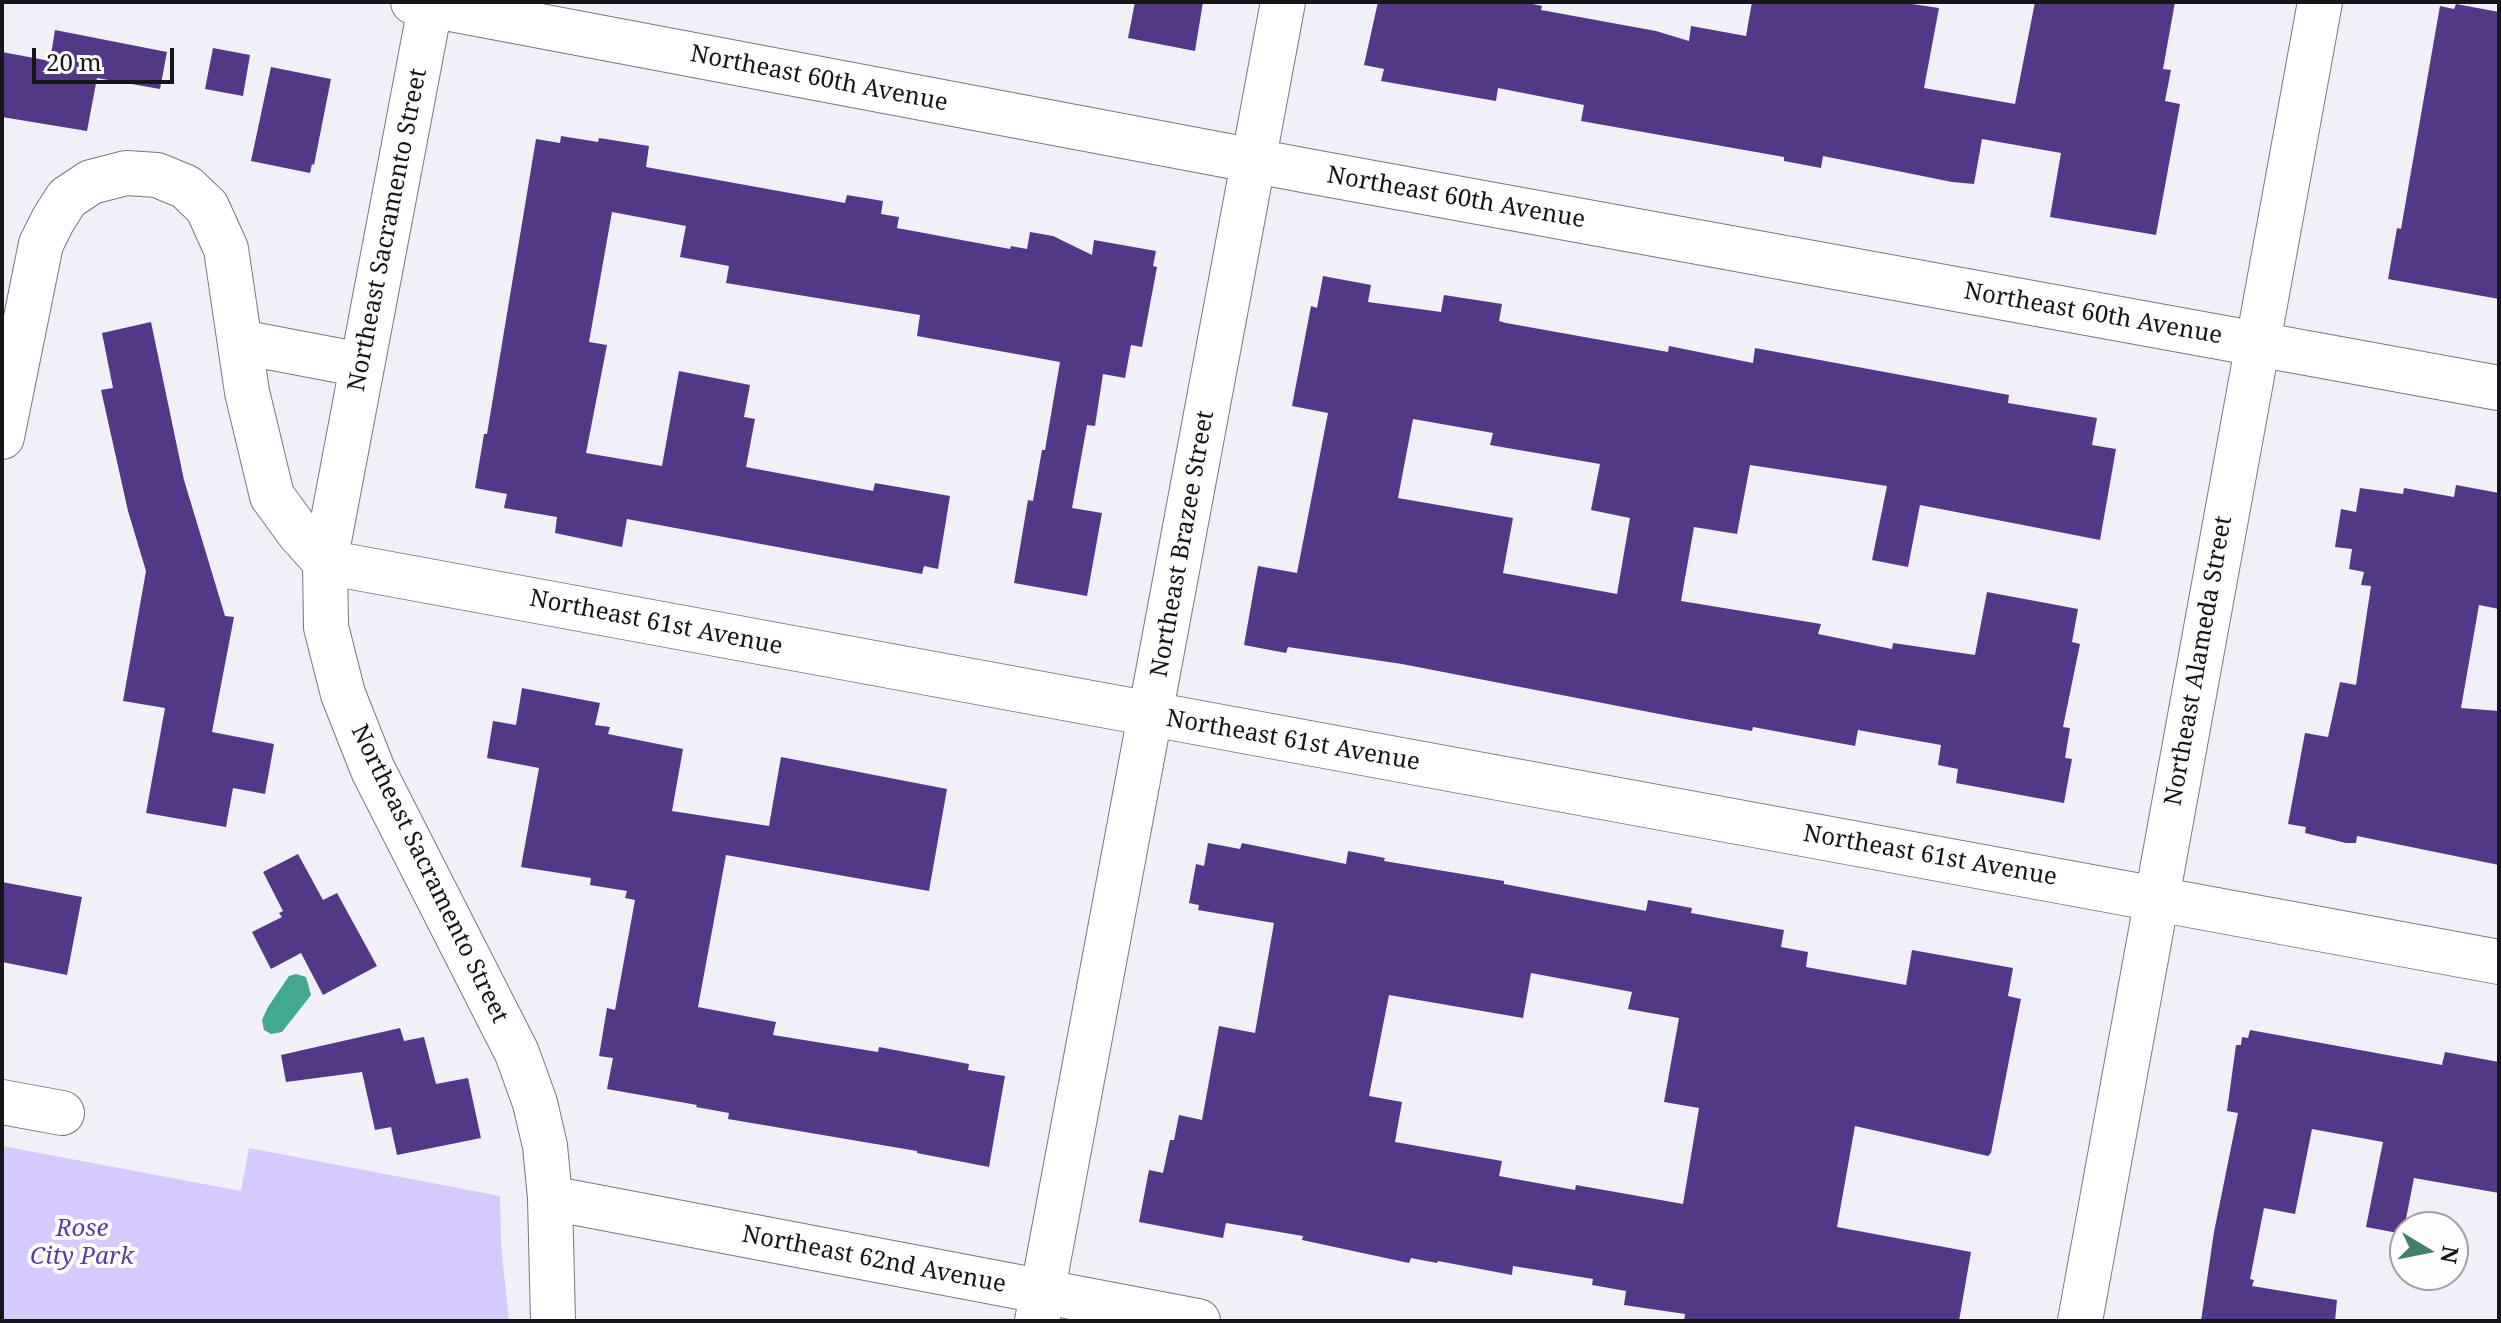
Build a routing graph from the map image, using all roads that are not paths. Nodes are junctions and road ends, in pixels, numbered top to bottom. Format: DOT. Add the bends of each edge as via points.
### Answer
graph roads {
  1 [pos="1283,2"];
  2 [pos="2320,2"];
  3 [pos="425,3"];
  4 [pos="1254,161"];
  5 [pos="241,342"];
  6 [pos="2256,344"];
  7 [pos="362,365"];
  8 [pos="2499,388"];
  9 [pos="2,437"];
  10 [pos="325,562"];
  11 [pos="1152,715"];
  12 [pos="2156,897"];
  13 [pos="2499,962"];
  14 [pos="2,1102"];
  15 [pos="62,1113"];
  16 [pos="550,1198"];
  17 [pos="1039,1307"];
  18 [pos="553,1321"];
  19 [pos="1198,1321"];
  20 [pos="2080,1321"];
  1 -- 4 [label="street, Northeast Brazee Street"];
  2 -- 6 [label="street, Northeast Alameda Street"];
  3 -- 4 [label="street, Northeast 60th Avenue"];
  3 -- 7 [label="street, Northeast Sacramento Street"];
  4 -- 6 [label="street, Northeast 60th Avenue"];
  4 -- 11 [label="street, Northeast Brazee Street"];
  5 -- 7 [label="street"];
  5 -- 9 [label="street" via="226,249 207,207 186,187 157,175 126,173 91,182 67,198 41,244"];
  5 -- 10 [label="street" via="272,496"];
  6 -- 8 [label="street, Northeast 60th Avenue"];
  6 -- 12 [label="street, Northeast Alameda Street"];
  7 -- 10 [label="street, Northeast Sacramento Street"];
  10 -- 11 [label="street, Northeast 61st Avenue"];
  10 -- 16 [label="street, Northeast Sacramento Street" via="326,627 343,694 373,770 517,1053 545,1146"];
  11 -- 12 [label="street, Northeast 61st Avenue"];
  11 -- 17 [label="street, Northeast Brazee Street"];
  12 -- 13 [label="street, Northeast 61st Avenue"];
  12 -- 20 [label="street, Northeast Alameda Street"];
  14 -- 15 [label="street"];
  16 -- 17 [label="street, Northeast 62nd Avenue"];
  16 -- 18 [label="street, Northeast Sacramento Street"];
  17 -- 19 [label="street, Northeast 62nd Avenue"];
}
